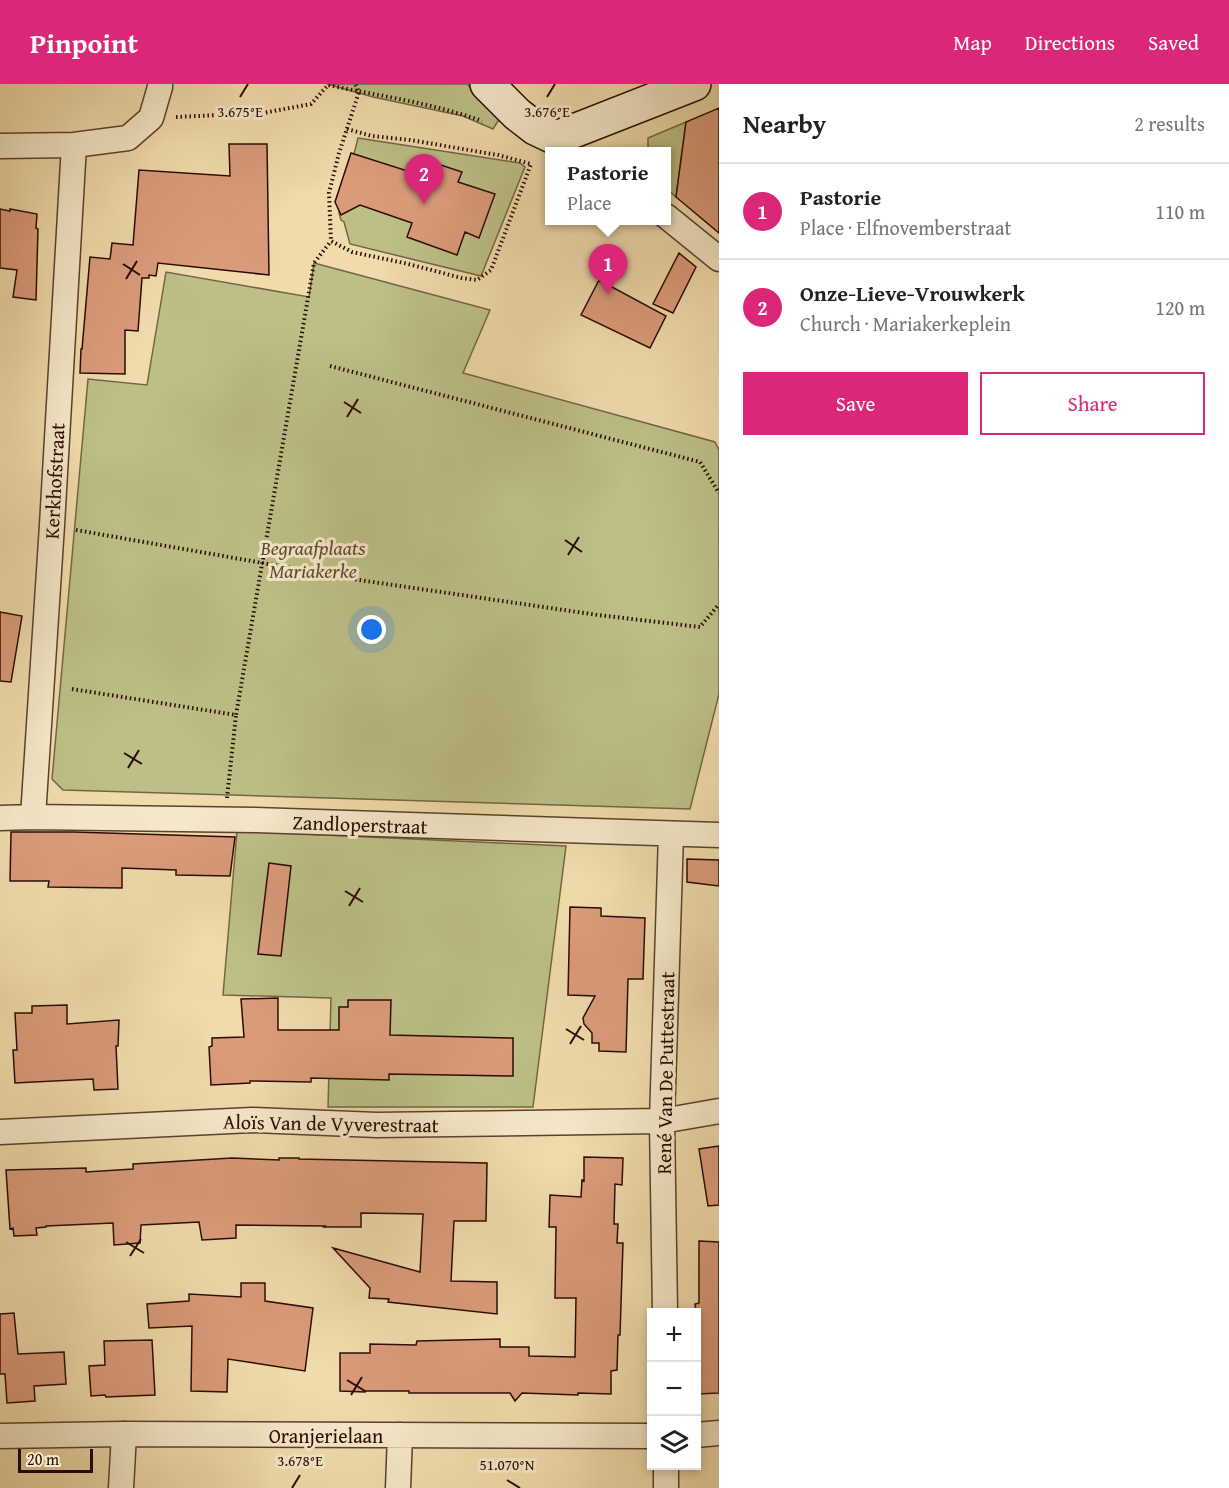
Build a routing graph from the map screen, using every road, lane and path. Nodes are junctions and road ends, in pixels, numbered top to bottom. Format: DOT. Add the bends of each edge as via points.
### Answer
graph roads {
  1 [pos="355,84"];
  2 [pos="487,84"];
  3 [pos="694,84"];
  4 [pos="162,85"];
  5 [pos="359,92"];
  6 [pos="151,117"];
  7 [pos="485,122"];
  8 [pos="347,129"];
  9 [pos="74,145"];
  10 [pos="567,145"];
  11 [pos="0,146"];
  12 [pos="671,220"];
  13 [pos="331,241"];
  14 [pos="719,259"];
  15 [pos="330,366"];
  16 [pos="719,493"];
  17 [pos="52,525"];
  18 [pos="261,562"];
  19 [pos="719,604"];
  20 [pos="72,689"];
  21 [pos="236,715"];
  22 [pos="33,817"];
  23 [pos="0,818"];
  24 [pos="226,820"];
  25 [pos="671,834"];
  26 [pos="719,835"];
  27 [pos="719,1111"];
  28 [pos="662,1121"];
  29 [pos="0,1132"];
  30 [pos="665,1308"];
  31 [pos="719,1433"];
  32 [pos="124,1434"];
  33 [pos="400,1435"];
  34 [pos="701,1435"];
  35 [pos="0,1436"];
  36 [pos="647,1436"];
  37 [pos="666,1470"];
  38 [pos="121,1488"];
  39 [pos="398,1488"];
  40 [pos="666,1488"];
  1 -- 5 [label="path"];
  2 -- 10 [label="street" via="535,128"];
  3 -- 10 [label="street"];
  4 -- 6 [label="street"];
  5 -- 6 [label="path" via="328,86 311,104 263,114"];
  5 -- 7 [label="path" via="456,111"];
  5 -- 8 [label="path"];
  6 -- 9 [label="street" via="128,138"];
  8 -- 13 [label="path" via="329,193"];
  8 -- 13 [label="path" via="531,164 491,270 477,280 352,252"];
  9 -- 11 [label="street"];
  9 -- 17 [label="street, Kerkhofstraat"];
  12 -- 14 [label="street"];
  13 -- 18 [label="path" via="314,263"];
  15 -- 16 [label="path" via="700,462"];
  17 -- 18 [label="path"];
  17 -- 22 [label="street, Kerkhofstraat"];
  18 -- 19 [label="path" via="359,580 700,627"];
  18 -- 21 [label="path"];
  20 -- 21 [label="path"];
  21 -- 24 [label="path"];
  22 -- 23 [label="street, Zandloperstraat"];
  22 -- 24 [label="street, Zandloperstraat"];
  24 -- 25 [label="street, Zandloperstraat"];
  25 -- 26 [label="street, Zandloperstraat"];
  25 -- 28 [label="street, René Van De Puttestraat"];
  27 -- 28 [label="street, Aloïs Van de Vyverestraat"];
  28 -- 29 [label="street, Aloïs Van de Vyverestraat" via="377,1125 252,1120"];
  28 -- 30 [label="street, René Van De Puttestraat"];
  31 -- 34 [label="street"];
  32 -- 33 [label="street, Oranjerielaan"];
  32 -- 35 [label="street, Oranjerielaan"];
  32 -- 38 [label="street"];
  33 -- 36 [label="street, Oranjerielaan"];
  33 -- 39 [label="street"];
  37 -- 40 [label="street"];
}
